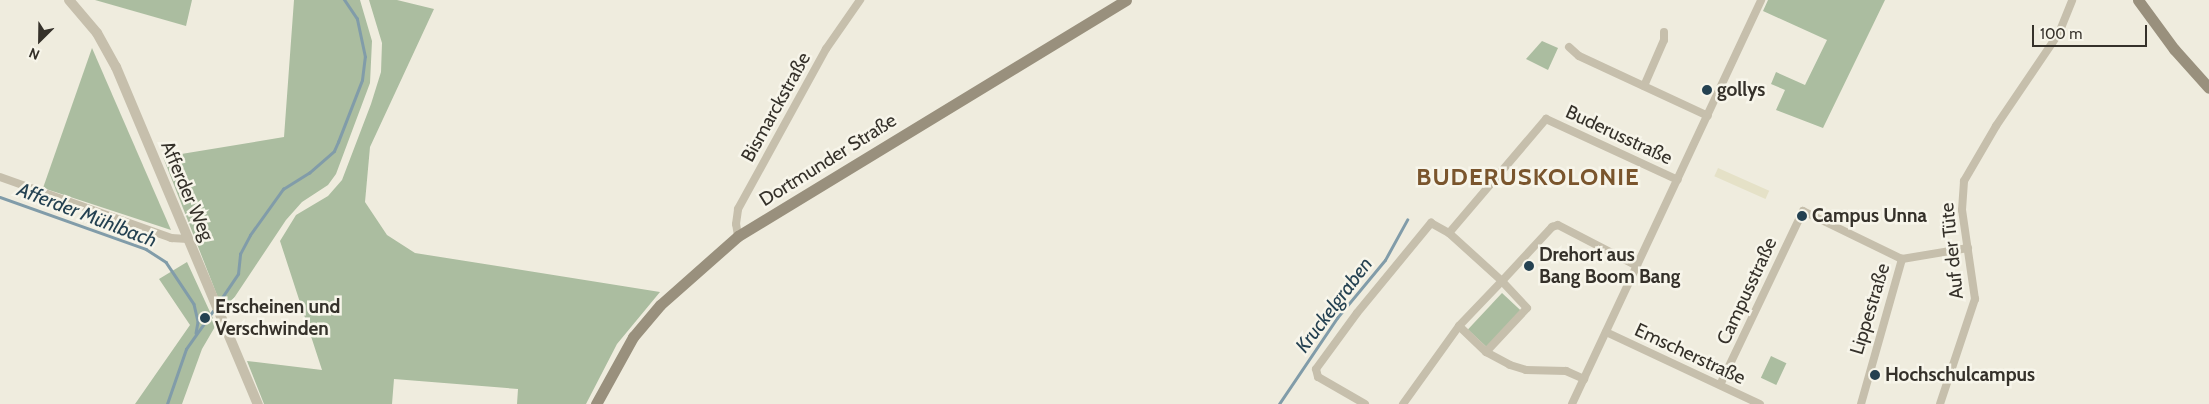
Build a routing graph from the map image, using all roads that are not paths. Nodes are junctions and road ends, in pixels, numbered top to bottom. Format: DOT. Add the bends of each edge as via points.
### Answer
graph roads {
  1 [pos="69,0"];
  2 [pos="860,0"];
  3 [pos="1126,0"];
  4 [pos="1761,0"];
  5 [pos="2072,0"];
  6 [pos="2138,0"];
  7 [pos="1664,32"];
  8 [pos="1569,47"];
  9 [pos="1644,86"];
  10 [pos="2209,88"];
  11 [pos="1708,116"];
  12 [pos="0,177"];
  13 [pos="1678,180"];
  14 [pos="1449,233"];
  15 [pos="738,236"];
  16 [pos="188,239"];
  17 [pos="1968,248"];
  18 [pos="1902,259"];
  19 [pos="1637,266"];
  20 [pos="1502,281"];
  21 [pos="1459,326"];
  22 [pos="1606,332"];
  23 [pos="1486,352"];
  24 [pos="1584,379"];
  25 [pos="1720,385"];
  26 [pos="258,404"];
  27 [pos="596,404"];
  28 [pos="1364,404"];
  29 [pos="1404,404"];
  30 [pos="1572,404"];
  31 [pos="1760,404"];
  32 [pos="1861,404"];
  33 [pos="1940,404"];
  1 -- 16 [label="street, Afferder Weg" via="97,33 116,67"];
  2 -- 15 [label="street, Bismarckstraße" via="826,49 738,209"];
  3 -- 15 [label="main road, Dortmunder Straße"];
  4 -- 11 [label="street, Buderusstraße"];
  5 -- 17 [label="street, Auf der Tüte" via="2059,33 1996,126 1964,181 1962,210"];
  6 -- 10 [label="main road" via="2174,50"];
  7 -- 9 [label="street" via="1664,40"];
  8 -- 9 [label="street" via="1575,54"];
  9 -- 11 [label="street"];
  11 -- 13 [label="street, Buderusstraße"];
  12 -- 16 [label="street" via="171,238"];
  13 -- 14 [label="street, Buderusstraße" via="1546,119"];
  13 -- 19 [label="street, Buderusstraße"];
  14 -- 20 [label="street"];
  14 -- 28 [label="street" via="1431,223 1362,306 1316,369 1318,377"];
  15 -- 27 [label="main road, Dortmunder Straße" via="660,305 633,337"];
  16 -- 26 [label="street, Afferder Weg"];
  17 -- 18 [label="street, Lippestraße"];
  17 -- 33 [label="street, Auf der Tüte" via="1975,285 1972,315"];
  18 -- 25 [label="street, Campusstraße" via="1803,211"];
  18 -- 32 [label="street, Lippestraße"];
  19 -- 20 [label="street" via="1555,225"];
  19 -- 22 [label="street, Buderusstraße"];
  20 -- 21 [label="street"];
  20 -- 23 [label="street" via="1527,308"];
  21 -- 23 [label="street"];
  21 -- 29 [label="street"];
  22 -- 24 [label="street, Buderusstraße"];
  22 -- 25 [label="street, Emscherstraße"];
  23 -- 24 [label="street" via="1518,368 1566,371"];
  24 -- 30 [label="street, Buderusstraße"];
  25 -- 31 [label="street, Emscherstraße"];
}
